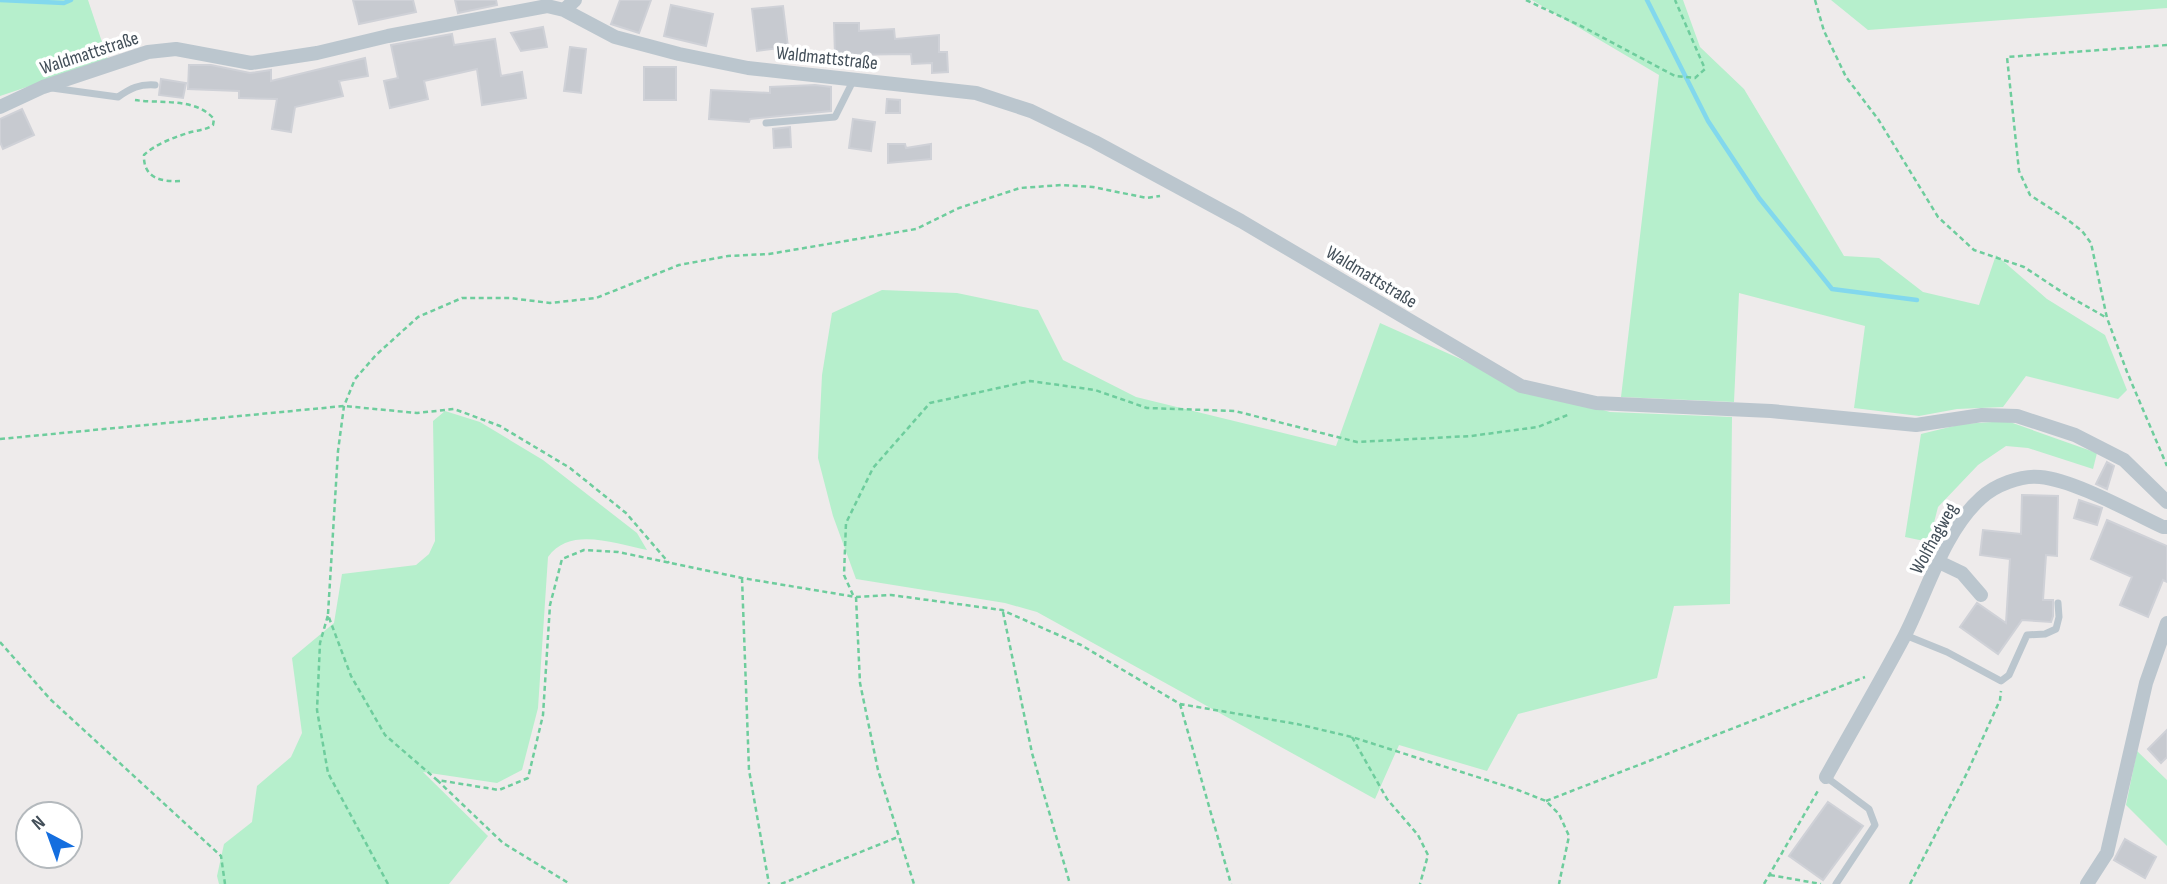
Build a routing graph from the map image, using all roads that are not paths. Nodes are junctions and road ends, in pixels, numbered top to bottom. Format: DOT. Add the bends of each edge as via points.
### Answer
graph roads {
  1 [pos="575,0"];
  2 [pos="564,10"];
  3 [pos="854,79"];
  4 [pos="155,85"];
  5 [pos="43,87"];
  6 [pos="0,107"];
  7 [pos="766,123"];
  8 [pos="2167,502"];
  9 [pos="2167,527"];
  10 [pos="1939,562"];
  11 [pos="1981,595"];
  12 [pos="2057,603"];
  13 [pos="2166,628"];
  14 [pos="1905,635"];
  15 [pos="1826,777"];
  16 [pos="1836,884"];
  17 [pos="2087,884"];
  1 -- 2 [label="street"];
  2 -- 3 [label="street, Waldmattstraße" via="615,37 679,54 748,68"];
  2 -- 5 [label="street, Waldmattstraße" via="536,7 251,63 176,49 148,52"];
  3 -- 7 [label="lane" via="835,117"];
  3 -- 8 [label="street, Waldmattstraße" via="964,91 1031,111 1241,221 1521,386 1596,403 1771,411 1916,425 1982,415 2017,416 2075,435 2124,460"];
  4 -- 5 [label="lane" via="132,87 118,97"];
  5 -- 6 [label="street, Waldmattstraße"];
  9 -- 10 [label="street, Wolfhagweg" via="2059,481 2019,480 1996,486 1982,497 1960,523"];
  10 -- 11 [label="street" via="1962,573"];
  10 -- 14 [label="street, Wolfhagweg"];
  12 -- 14 [label="lane" via="2056,629 2027,635 2009,675 2001,681"];
  13 -- 17 [label="street" via="2146,683 2107,853"];
  14 -- 15 [label="street, Wolfhagweg"];
  15 -- 16 [label="lane" via="1869,809 1875,825"];
}
